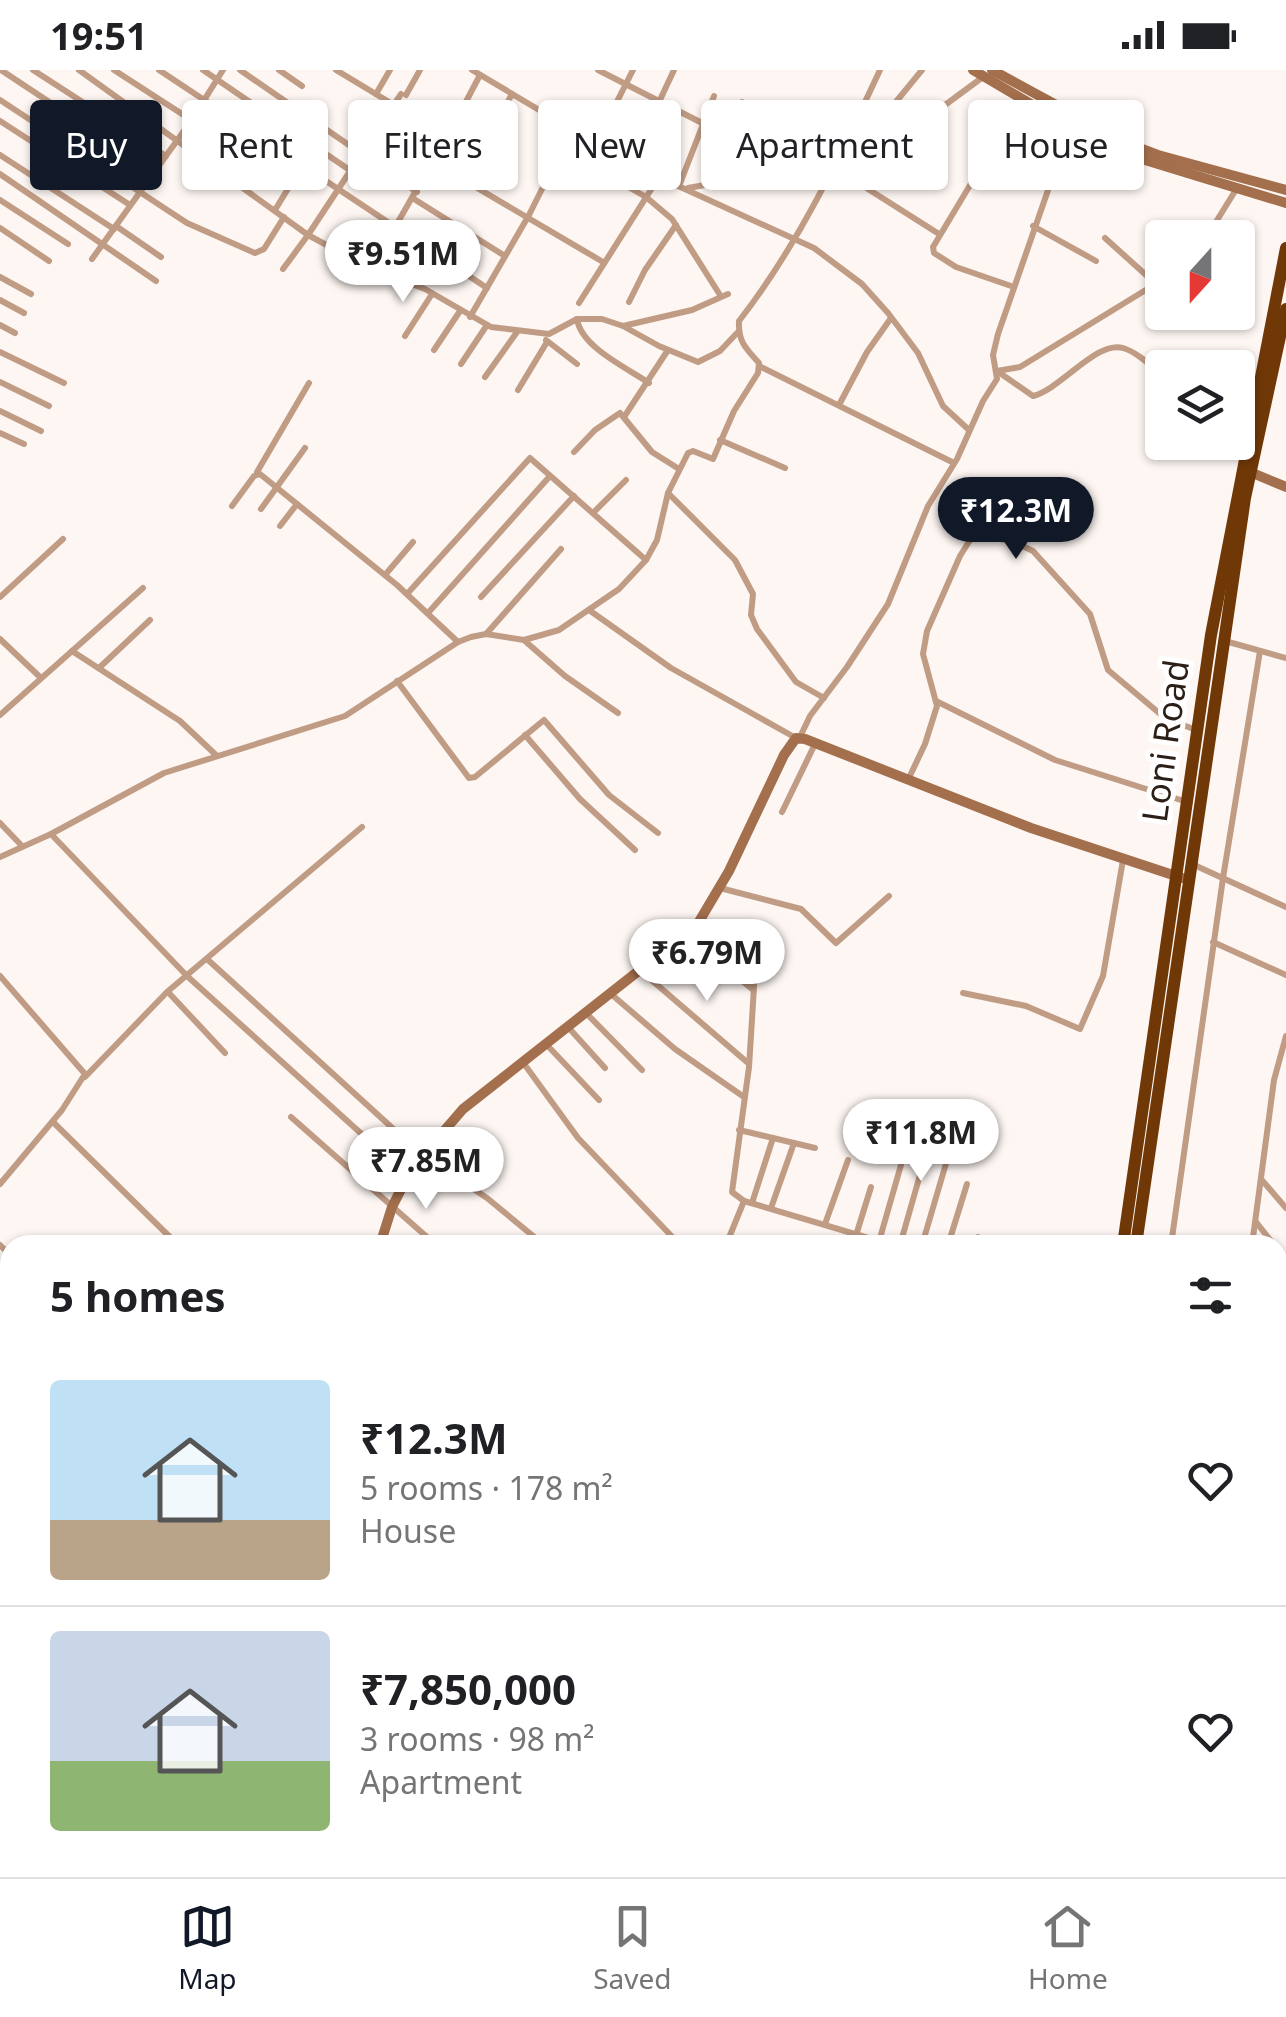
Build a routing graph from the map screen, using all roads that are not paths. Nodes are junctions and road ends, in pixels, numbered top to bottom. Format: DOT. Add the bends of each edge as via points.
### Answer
graph roads {
  1 [pos="33,70"];
  2 [pos="79,70"];
  3 [pos="114,70"];
  4 [pos="159,70"];
  5 [pos="203,70"];
  6 [pos="223,70"];
  7 [pos="240,70"];
  8 [pos="279,70"];
  9 [pos="336,70"];
  10 [pos="358,70"];
  11 [pos="390,70"];
  12 [pos="420,70"];
  13 [pos="598,70"];
  14 [pos="633,70"];
  15 [pos="674,70"];
  16 [pos="880,70"];
  17 [pos="922,70"];
  18 [pos="2,72"];
  19 [pos="476,72"];
  20 [pos="983,72"];
  21 [pos="217,78"];
  22 [pos="353,80"];
  23 [pos="625,85"];
  24 [pos="302,86"];
  25 [pos="376,94"];
  26 [pos="512,94"];
  27 [pos="714,96"];
  28 [pos="203,99"];
  29 [pos="0,100"];
  30 [pos="45,100"];
  31 [pos="384,100"];
  32 [pos="398,100"];
  33 [pos="465,100"];
  34 [pos="509,100"];
  35 [pos="618,100"];
  36 [pos="652,100"];
  37 [pos="659,100"];
  38 [pos="713,100"];
  39 [pos="866,100"];
  40 [pos="897,100"];
  41 [pos="948,100"];
  42 [pos="1020,100"];
  43 [pos="1031,100"];
  44 [pos="538,109"];
  45 [pos="182,115"];
  46 [pos="0,121"];
  47 [pos="701,132"];
  48 [pos="182,133"];
  49 [pos="177,139"];
  50 [pos="348,144"];
  51 [pos="1144,150"];
  52 [pos="0,155"];
  53 [pos="166,156"];
  54 [pos="1144,160"];
  55 [pos="162,162"];
  56 [pos="348,169"];
  57 [pos="0,174"];
  58 [pos="348,175"];
  59 [pos="701,184"];
  60 [pos="968,185"];
  61 [pos="681,187"];
  62 [pos="1237,188"];
  63 [pos="288,190"];
  64 [pos="409,190"];
  65 [pos="419,190"];
  66 [pos="481,190"];
  67 [pos="540,190"];
  68 [pos="635,190"];
  69 [pos="650,190"];
  70 [pos="824,190"];
  71 [pos="869,190"];
  72 [pos="1050,190"];
  73 [pos="1286,190"];
  74 [pos="337,191"];
  75 [pos="139,192"];
  76 [pos="416,195"];
  77 [pos="646,196"];
  78 [pos="0,200"];
  79 [pos="1286,203"];
  80 [pos="130,204"];
  81 [pos="275,210"];
  82 [pos="284,217"];
  83 [pos="527,217"];
  84 [pos="1217,220"];
  85 [pos="676,225"];
  86 [pos="1034,226"];
  87 [pos="115,227"];
  88 [pos="0,228"];
  89 [pos="396,229"];
  90 [pos="938,234"];
  91 [pos="308,235"];
  92 [pos="1105,238"];
  93 [pos="795,240"];
  94 [pos="104,243"];
  95 [pos="68,244"];
  96 [pos="1286,248"];
  97 [pos="505,256"];
  98 [pos="161,257"];
  99 [pos="92,259"];
  100 [pos="1096,260"];
  101 [pos="49,261"];
  102 [pos="603,262"];
  103 [pos="371,268"];
  104 [pos="283,269"];
  105 [pos="1145,271"];
  106 [pos="0,278"];
  107 [pos="156,281"];
  108 [pos="1014,287"];
  109 [pos="487,288"];
  110 [pos="1145,290"];
  111 [pos="31,294"];
  112 [pos="432,294"];
  113 [pos="0,300"];
  114 [pos="629,302"];
  115 [pos="579,304"];
  116 [pos="460,311"];
  117 [pos="24,313"];
  118 [pos="1285,315"];
  119 [pos="470,317"];
  120 [pos="577,318"];
  121 [pos="892,318"];
  122 [pos="0,325"];
  123 [pos="487,325"];
  124 [pos="622,326"];
  125 [pos="14,332"];
  126 [pos="518,332"];
  127 [pos="540,333"];
  128 [pos="737,333"];
  129 [pos="404,336"];
  130 [pos="547,342"];
  131 [pos="434,350"];
  132 [pos="668,350"];
  133 [pos="0,352"];
  134 [pos="1145,362"];
  135 [pos="461,364"];
  136 [pos="577,364"];
  137 [pos="760,367"];
  138 [pos="997,371"];
  139 [pos="485,377"];
  140 [pos="1255,381"];
  141 [pos="0,382"];
  142 [pos="64,383"];
  143 [pos="309,383"];
  144 [pos="649,383"];
  145 [pos="518,390"];
  146 [pos="49,406"];
  147 [pos="839,406"];
  148 [pos="0,410"];
  149 [pos="624,417"];
  150 [pos="969,430"];
  151 [pos="0,432"];
  152 [pos="42,432"];
  153 [pos="720,440"];
  154 [pos="24,444"];
  155 [pos="304,448"];
  156 [pos="574,452"];
  157 [pos="1239,460"];
  158 [pos="954,463"];
  159 [pos="784,468"];
  160 [pos="679,469"];
  161 [pos="1250,472"];
  162 [pos="256,474"];
  163 [pos="550,476"];
  164 [pos="626,480"];
  165 [pos="1286,487"];
  166 [pos="276,488"];
  167 [pos="668,493"];
  168 [pos="574,496"];
  169 [pos="297,504"];
  170 [pos="232,506"];
  171 [pos="261,509"];
  172 [pos="593,513"];
  173 [pos="280,526"];
  174 [pos="63,540"];
  175 [pos="413,542"];
  176 [pos="561,549"];
  177 [pos="646,560"];
  178 [pos="385,575"];
  179 [pos="144,588"];
  180 [pos="407,594"];
  181 [pos="0,597"];
  182 [pos="482,597"];
  183 [pos="588,610"];
  184 [pos="428,613"];
  185 [pos="150,620"];
  186 [pos="486,634"];
  187 [pos="0,639"];
  188 [pos="524,640"];
  189 [pos="1224,641"];
  190 [pos="458,642"];
  191 [pos="72,650"];
  192 [pos="1260,651"];
  193 [pos="1286,658"];
  194 [pos="98,668"];
  195 [pos="41,678"];
  196 [pos="397,681"];
  197 [pos="824,698"];
  198 [pos="936,701"];
  199 [pos="618,714"];
  200 [pos="0,715"];
  201 [pos="1205,731"];
  202 [pos="525,735"];
  203 [pos="798,738"];
  204 [pos="816,743"];
  205 [pos="216,755"];
  206 [pos="907,781"];
  207 [pos="1188,802"];
  208 [pos="782,812"];
  209 [pos="0,823"];
  210 [pos="362,827"];
  211 [pos="658,833"];
  212 [pos="51,834"];
  213 [pos="22,846"];
  214 [pos="635,850"];
  215 [pos="0,856"];
  216 [pos="1124,859"];
  217 [pos="1185,861"];
  218 [pos="1182,878"];
  219 [pos="1223,878"];
  220 [pos="720,888"];
  221 [pos="889,896"];
  222 [pos="1286,907"];
  223 [pos="687,935"];
  224 [pos="1214,942"];
  225 [pos="207,959"];
  226 [pos="756,970"];
  227 [pos="640,971"];
  228 [pos="1286,974"];
  229 [pos="0,976"];
  230 [pos="187,976"];
  231 [pos="753,990"];
  232 [pos="167,992"];
  233 [pos="610,993"];
  234 [pos="963,993"];
  235 [pos="585,1012"];
  236 [pos="567,1026"];
  237 [pos="1285,1041"];
  238 [pos="545,1043"];
  239 [pos="225,1053"];
  240 [pos="522,1061"];
  241 [pos="750,1064"];
  242 [pos="605,1068"];
  243 [pos="642,1070"];
  244 [pos="85,1077"];
  245 [pos="744,1097"];
  246 [pos="599,1100"];
  247 [pos="291,1117"];
  248 [pos="53,1122"];
  249 [pos="1147,1124"];
  250 [pos="739,1130"];
  251 [pos="955,1134"];
  252 [pos="773,1138"];
  253 [pos="794,1143"];
  254 [pos="928,1147"];
  255 [pos="815,1148"];
  256 [pos="422,1155"];
  257 [pos="848,1160"];
  258 [pos="901,1166"];
  259 [pos="409,1177"];
  260 [pos="1261,1179"];
  261 [pos="0,1184"];
  262 [pos="967,1184"];
  263 [pos="872,1188"];
  264 [pos="748,1202"];
  265 [pos="392,1207"];
  266 [pos="771,1208"];
  267 [pos="1286,1208"];
  268 [pos="1255,1221"];
  269 [pos="825,1224"];
  270 [pos="856,1233"];
  271 [pos="168,1235"];
  272 [pos="383,1235"];
  273 [pos="424,1235"];
  274 [pos="532,1235"];
  275 [pos="670,1235"];
  276 [pos="731,1235"];
  277 [pos="860,1235"];
  278 [pos="880,1235"];
  279 [pos="903,1235"];
  280 [pos="925,1235"];
  281 [pos="951,1235"];
  282 [pos="1125,1235"];
  283 [pos="1137,1235"];
  284 [pos="1172,1235"];
  285 [pos="1253,1235"];
  286 [pos="1266,1235"];
  1 -- 53 [label="street"];
  2 -- 49 [label="street"];
  3 -- 45 [label="street"];
  4 -- 28 [label="street"];
  5 -- 21 [label="street"];
  6 -- 21 [label="street"];
  7 -- 50 [label="street"];
  8 -- 24 [label="street"];
  9 -- 22 [label="street"];
  10 -- 22 [label="street"];
  11 -- 25 [label="street"];
  12 -- 32 [label="street"];
  13 -- 23 [label="street"];
  14 -- 23 [label="street"];
  15 -- 37 [label="street"];
  16 -- 39 [label="street"];
  17 -- 40 [label="street"];
  18 -- 30 [label="street"];
  19 -- 26 [label="street"];
  19 -- 33 [label="street"];
  20 -- 41 [label="street"];
  20 -- 42 [label="street"];
  20 -- 43 [label="street"];
  21 -- 28 [label="street"];
  21 -- 56 [label="street"];
  22 -- 25 [label="street"];
  23 -- 35 [label="street"];
  23 -- 36 [label="street"];
  25 -- 31 [label="street"];
  26 -- 34 [label="street"];
  26 -- 44 [label="street"];
  27 -- 38 [label="street"];
  28 -- 74 [label="street"];
  29 -- 75 [label="street"];
  46 -- 80 [label="street"];
  47 -- 61 [label="street"];
  48 -- 49 [label="street"];
  49 -- 53 [label="street"];
  49 -- 81 [label="street"];
  51 -- 73 [label="street"];
  52 -- 87 [label="street"];
  53 -- 55 [label="street"];
  54 -- 62 [label="street"];
  57 -- 94 [label="street"];
  58 -- 74 [label="street"];
  59 -- 61 [label="street"];
  60 -- 90 [label="street"];
  61 -- 93 [label="street"];
  62 -- 79 [label="street"];
  62 -- 84 [label="street"];
  63 -- 81 [label="street"];
  64 -- 76 [label="street"];
  65 -- 76 [label="street"];
  66 -- 83 [label="street"];
  67 -- 83 [label="street"];
  68 -- 77 [label="street"];
  69 -- 77 [label="street"];
  70 -- 93 [label="street"];
  71 -- 90 [label="street"];
  72 -- 86 [label="street"];
  74 -- 89 [label="street"];
  74 -- 91 [label="street"];
  75 -- 80 [label="street"];
  75 -- 82 [label="street" via="254,253 264,249"];
  76 -- 89 [label="street"];
  76 -- 97 [label="street"];
  77 -- 85 [label="street"];
  77 -- 102 [label="street"];
  78 -- 95 [label="street"];
  80 -- 87 [label="street"];
  81 -- 82 [label="street"];
  82 -- 91 [label="street"];
  83 -- 97 [label="street"];
  83 -- 102 [label="street"];
  85 -- 114 [label="street"];
  85 -- 124 [label="street" via="724,294 692,310"];
  86 -- 100 [label="street"];
  86 -- 108 [label="street"];
  87 -- 94 [label="street"];
  87 -- 98 [label="street"];
  88 -- 101 [label="street"];
  89 -- 103 [label="street"];
  89 -- 109 [label="street"];
  90 -- 108 [label="street" via="938,256"];
  91 -- 103 [label="street"];
  91 -- 104 [label="street"];
  92 -- 105 [label="street"];
  93 -- 121 [label="street" via="862,284"];
  93 -- 128 [label="street"];
  94 -- 99 [label="street"];
  94 -- 107 [label="street"];
  96 -- 140 [label="highway, Loni Road"];
  97 -- 109 [label="street"];
  102 -- 115 [label="street"];
  103 -- 112 [label="street"];
  106 -- 111 [label="street"];
  108 -- 138 [label="street" via="994,348"];
  109 -- 119 [label="street"];
  110 -- 138 [label="street" via="1020,366"];
  112 -- 116 [label="street"];
  112 -- 129 [label="street"];
  113 -- 117 [label="street"];
  116 -- 119 [label="street"];
  116 -- 131 [label="street"];
  118 -- 161 [label="highway, Loni Road"];
  119 -- 123 [label="street"];
  120 -- 124 [label="street"];
  120 -- 127 [label="street"];
  120 -- 144 [label="street" via="578,330 591,342"];
  121 -- 147 [label="street"];
  121 -- 150 [label="street" via="918,352 943,406"];
  122 -- 125 [label="street"];
  123 -- 126 [label="street"];
  123 -- 135 [label="street"];
  124 -- 132 [label="street"];
  126 -- 127 [label="street"];
  126 -- 139 [label="street"];
  127 -- 130 [label="street"];
  128 -- 132 [label="street" via="698,362"];
  128 -- 137 [label="street"];
  130 -- 136 [label="street"];
  130 -- 145 [label="street"];
  132 -- 144 [label="street"];
  133 -- 142 [label="street"];
  134 -- 138 [label="street" via="1116,346 1033,396"];
  137 -- 147 [label="street"];
  137 -- 153 [label="street"];
  138 -- 150 [label="street"];
  141 -- 146 [label="street"];
  143 -- 162 [label="street"];
  144 -- 149 [label="street"];
  147 -- 158 [label="street"];
  148 -- 152 [label="street"];
  149 -- 156 [label="street" via="618,413 603,423"];
  149 -- 160 [label="street" via="652,452"];
  150 -- 158 [label="street"];
  151 -- 154 [label="street"];
  153 -- 159 [label="street"];
  153 -- 160 [label="street" via="714,459 691,451"];
  155 -- 166 [label="street"];
  157 -- 201 [label="highway, Loni Road" via="1211,635"];
  158 -- 197 [label="street" via="928,506 888,604"];
  160 -- 167 [label="street"];
  161 -- 165 [label="street"];
  161 -- 189 [label="highway, Loni Road"];
  162 -- 166 [label="street"];
  162 -- 170 [label="street"];
  163 -- 168 [label="street"];
  163 -- 180 [label="street" via="530,458"];
  163 -- 184 [label="street"];
  164 -- 172 [label="street"];
  166 -- 169 [label="street"];
  166 -- 171 [label="street"];
  167 -- 177 [label="street"];
  167 -- 197 [label="street" via="736,560 753,594 756,629 796,682"];
  168 -- 172 [label="street"];
  168 -- 182 [label="street"];
  169 -- 173 [label="street"];
  169 -- 178 [label="street"];
  172 -- 177 [label="street"];
  174 -- 181 [label="street"];
  175 -- 178 [label="street"];
  176 -- 186 [label="street"];
  177 -- 183 [label="street"];
  178 -- 180 [label="street"];
  179 -- 191 [label="street"];
  180 -- 184 [label="street"];
  183 -- 188 [label="street" via="559,630"];
  183 -- 203 [label="street" via="671,668"];
  184 -- 190 [label="street"];
  185 -- 194 [label="street"];
  186 -- 188 [label="street"];
  186 -- 190 [label="street"];
  187 -- 195 [label="street"];
  188 -- 199 [label="street"];
  189 -- 192 [label="street"];
  189 -- 201 [label="highway, Loni Road"];
  190 -- 196 [label="street"];
  191 -- 194 [label="street"];
  191 -- 195 [label="street"];
  192 -- 193 [label="street"];
  192 -- 219 [label="street"];
  194 -- 205 [label="street" via="180,721"];
  195 -- 200 [label="street"];
  196 -- 202 [label="street" via="469,778"];
  196 -- 205 [label="street" via="346,716"];
  197 -- 203 [label="street"];
  198 -- 201 [label="street" via="923,654 927,630 970,540 989,537 1033,551 1090,614 1108,670 1166,718"];
  198 -- 206 [label="street"];
  198 -- 207 [label="street" via="1055,760"];
  201 -- 207 [label="highway, Loni Road"];
  201 -- 217 [label="highway, Loni Road"];
  202 -- 211 [label="street" via="544,720 609,795"];
  202 -- 214 [label="street"];
  203 -- 204 [label="street"];
  203 -- 220 [label="street"];
  204 -- 206 [label="street"];
  204 -- 208 [label="street"];
  205 -- 212 [label="street" via="136,785"];
  206 -- 216 [label="street"];
  207 -- 217 [label="highway, Loni Road"];
  209 -- 213 [label="street"];
  210 -- 225 [label="street"];
  212 -- 213 [label="street"];
  212 -- 230 [label="street"];
  213 -- 215 [label="street"];
  216 -- 218 [label="street"];
  216 -- 234 [label="street" via="1103,976 1080,1029 1026,1006"];
  217 -- 218 [label="highway, Loni Road"];
  217 -- 219 [label="street"];
  218 -- 249 [label="highway, Loni Road"];
  219 -- 222 [label="street"];
  219 -- 224 [label="street"];
  220 -- 221 [label="street" via="801,909 836,944"];
  220 -- 223 [label="street"];
  223 -- 227 [label="street"];
  223 -- 231 [label="street"];
  224 -- 228 [label="street"];
  224 -- 284 [label="street"];
  225 -- 230 [label="street"];
  225 -- 256 [label="street"];
  226 -- 231 [label="street"];
  227 -- 233 [label="street"];
  227 -- 241 [label="street"];
  229 -- 244 [label="street"];
  230 -- 232 [label="street"];
  230 -- 259 [label="street"];
  231 -- 241 [label="street"];
  232 -- 239 [label="street"];
  232 -- 244 [label="street"];
  233 -- 235 [label="street"];
  233 -- 245 [label="street"];
  235 -- 236 [label="street"];
  235 -- 243 [label="street"];
  236 -- 238 [label="street"];
  236 -- 242 [label="street"];
  237 -- 260 [label="street"];
  238 -- 240 [label="street"];
  238 -- 246 [label="street"];
  240 -- 256 [label="street" via="463,1108"];
  240 -- 275 [label="street" via="578,1138"];
  241 -- 245 [label="street"];
  244 -- 248 [label="street"];
  245 -- 250 [label="street"];
  247 -- 265 [label="street"];
  248 -- 261 [label="street"];
  248 -- 271 [label="street"];
  249 -- 282 [label="highway, Loni Road"];
  249 -- 283 [label="highway, Loni Road"];
  250 -- 252 [label="street"];
  250 -- 264 [label="street" via="732,1192"];
  251 -- 280 [label="street"];
  252 -- 253 [label="street"];
  252 -- 264 [label="street"];
  253 -- 255 [label="street"];
  253 -- 266 [label="street"];
  254 -- 279 [label="street"];
  256 -- 259 [label="street"];
  256 -- 274 [label="street"];
  257 -- 269 [label="street"];
  258 -- 278 [label="street"];
  259 -- 265 [label="street"];
  260 -- 267 [label="street"];
  260 -- 268 [label="street"];
  262 -- 281 [label="street"];
  263 -- 270 [label="street"];
  264 -- 266 [label="street"];
  264 -- 276 [label="street"];
  265 -- 272 [label="street"];
  265 -- 273 [label="street"];
  266 -- 269 [label="street"];
  268 -- 285 [label="street"];
  268 -- 286 [label="street"];
  269 -- 270 [label="street"];
  270 -- 277 [label="street"];
}
